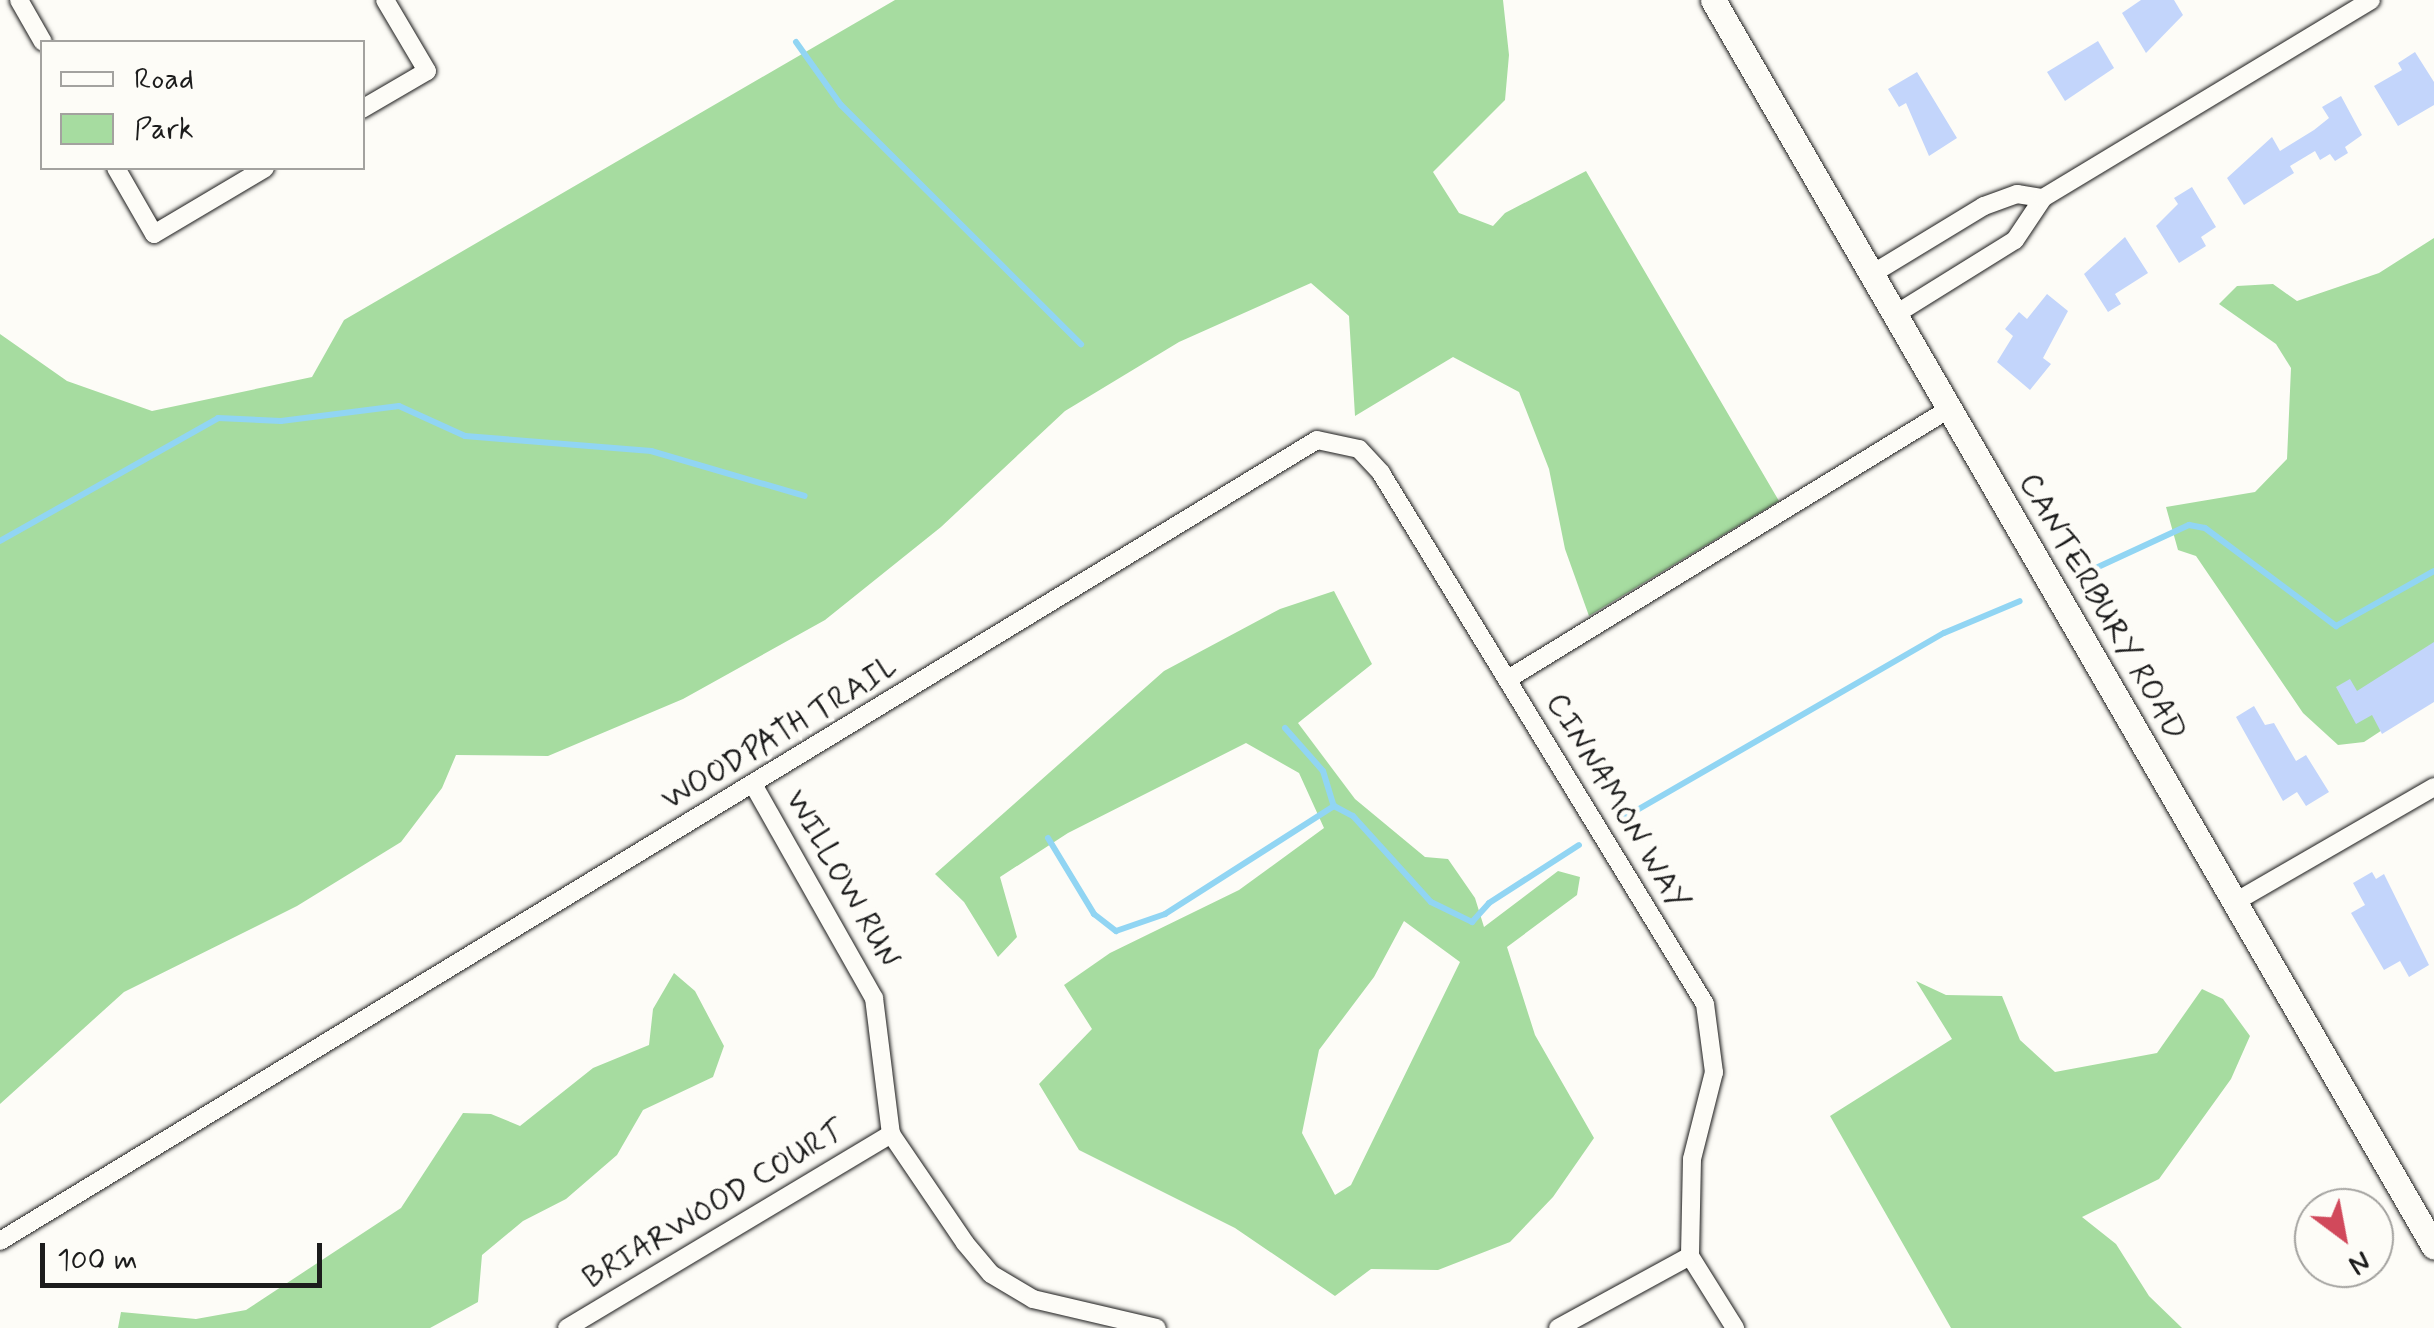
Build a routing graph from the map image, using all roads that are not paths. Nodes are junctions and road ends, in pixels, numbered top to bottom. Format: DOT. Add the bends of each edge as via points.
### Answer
graph roads {
  1 [pos="19,0"];
  2 [pos="386,0"];
  3 [pos="1713,0"];
  4 [pos="2372,0"];
  5 [pos="43,40"];
  6 [pos="365,108"];
  7 [pos="117,170"];
  8 [pos="263,170"];
  9 [pos="2043,198"];
  10 [pos="1872,274"];
  11 [pos="1896,314"];
  12 [pos="1949,410"];
  13 [pos="1508,679"];
  14 [pos="754,786"];
  15 [pos="2434,787"];
  16 [pos="2235,902"];
  17 [pos="891,1134"];
  18 [pos="0,1241"];
  19 [pos="2434,1247"];
  20 [pos="1690,1256"];
  21 [pos="567,1328"];
  22 [pos="1157,1328"];
  23 [pos="1558,1328"];
  24 [pos="1734,1328"];
  1 -- 5 [label="street"];
  2 -- 6 [label="street" via="427,71"];
  3 -- 10 [label="street, CANTERBURY ROAD"];
  4 -- 9 [label="street"];
  7 -- 8 [label="street" via="154,234"];
  9 -- 10 [label="street" via="2017,194 1984,206"];
  9 -- 11 [label="street" via="2015,240"];
  10 -- 11 [label="street, CANTERBURY ROAD"];
  11 -- 12 [label="street, CANTERBURY ROAD"];
  12 -- 13 [label="street, CINNAMON WAY"];
  12 -- 16 [label="street, CANTERBURY ROAD"];
  13 -- 14 [label="street, WOODPATH TRAIL" via="1381,473 1360,449 1318,440"];
  13 -- 20 [label="street, CINNAMON WAY" via="1705,1004 1714,1072 1692,1159"];
  14 -- 17 [label="street, WILLOW RUN" via="874,998"];
  14 -- 18 [label="street, WOODPATH TRAIL"];
  15 -- 16 [label="street"];
  16 -- 19 [label="street, CANTERBURY ROAD"];
  17 -- 21 [label="street, BRIARWOOD COURT"];
  17 -- 22 [label="street, WILLOW RUN" via="991,1274 1033,1300"];
  20 -- 23 [label="street"];
  20 -- 24 [label="street"];
}
